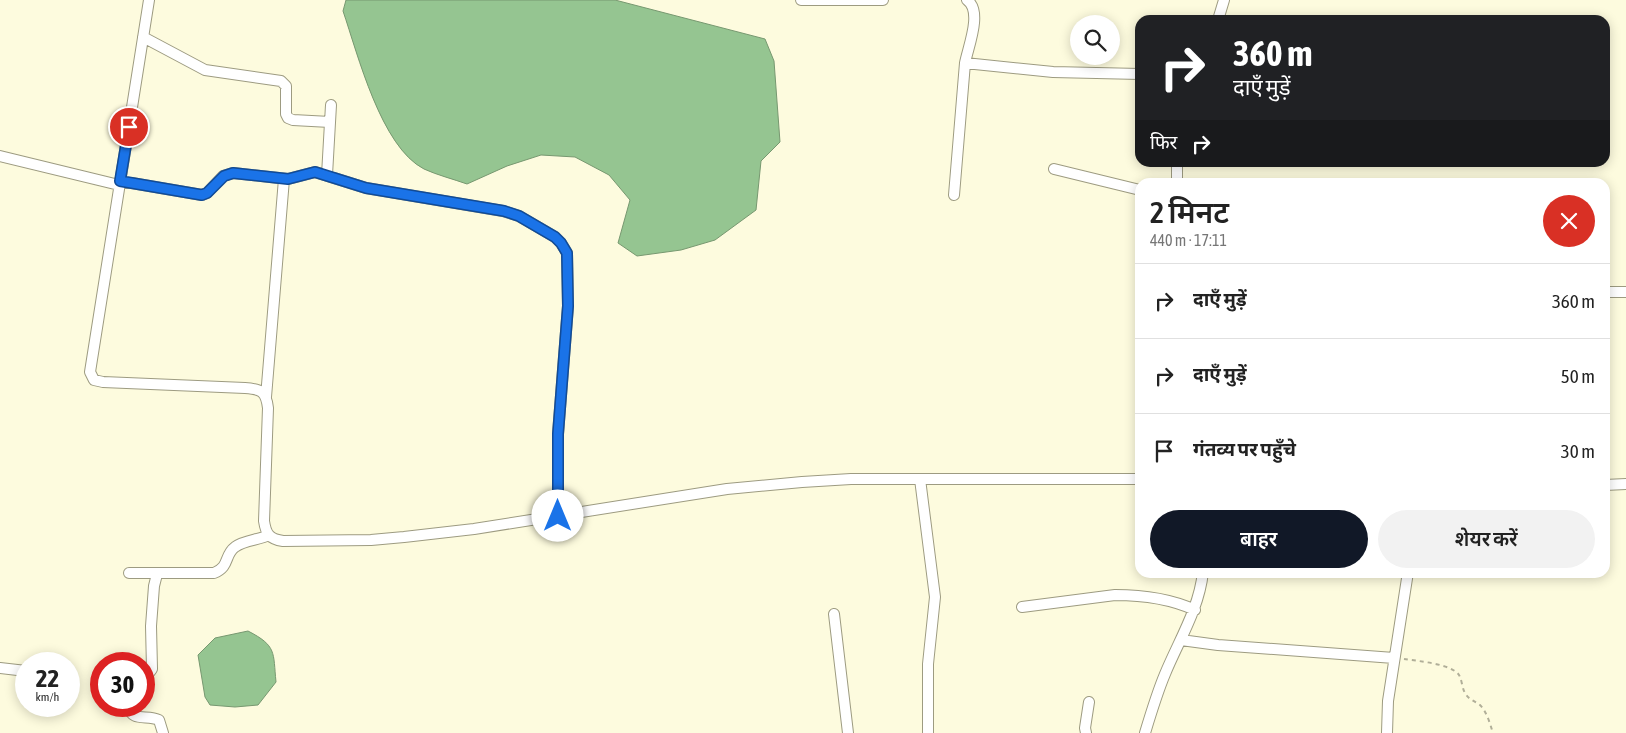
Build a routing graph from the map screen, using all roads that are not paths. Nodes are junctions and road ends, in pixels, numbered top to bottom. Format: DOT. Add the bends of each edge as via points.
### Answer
graph roads {
  1 [pos="149,0"];
  2 [pos="801,0"];
  3 [pos="883,0"];
  4 [pos="967,0"];
  5 [pos="1224,0"];
  6 [pos="1220,15"];
  7 [pos="143,37"];
  8 [pos="965,64"];
  9 [pos="1135,74"];
  10 [pos="331,106"];
  11 [pos="330,122"];
  12 [pos="0,156"];
  13 [pos="1054,169"];
  14 [pos="328,175"];
  15 [pos="284,179"];
  16 [pos="120,183"];
  17 [pos="1135,189"];
  18 [pos="954,195"];
  19 [pos="1610,292"];
  20 [pos="1626,292"];
  21 [pos="266,397"];
  22 [pos="920,479"];
  23 [pos="1135,479"];
  24 [pos="1626,484"];
  25 [pos="1610,485"];
  26 [pos="558,516"];
  27 [pos="269,535"];
  28 [pos="129,573"];
  29 [pos="157,574"];
  30 [pos="1202,578"];
  31 [pos="1407,578"];
  32 [pos="1022,607"];
  33 [pos="1195,610"];
  34 [pos="834,614"];
  35 [pos="1181,640"];
  36 [pos="152,652"];
  37 [pos="1394,658"];
  38 [pos="0,668"];
  39 [pos="15,670"];
  40 [pos="1089,702"];
  41 [pos="135,717"];
  42 [pos="163,733"];
  43 [pos="848,733"];
  44 [pos="928,733"];
  45 [pos="1086,733"];
  46 [pos="1145,733"];
  47 [pos="1387,733"];
  1 -- 7 [label="street"];
  2 -- 3 [label="street"];
  4 -- 8 [label="street" via="975,13"];
  5 -- 6 [label="street"];
  7 -- 11 [label="street" via="205,70 281,81 286,86 288,118"];
  7 -- 16 [label="street"];
  8 -- 9 [label="street" via="1053,72"];
  8 -- 18 [label="street"];
  10 -- 11 [label="street"];
  11 -- 14 [label="street"];
  12 -- 16 [label="street"];
  13 -- 17 [label="street"];
  14 -- 15 [label="street" via="311,172"];
  14 -- 26 [label="street" via="366,188 512,213 555,237 564,248 568,260 568,306 558,434"];
  15 -- 16 [label="street" via="233,173 224,176 207,193 199,195"];
  15 -- 21 [label="street"];
  16 -- 21 [label="street" via="90,367 94,380 245,388 260,390"];
  19 -- 20 [label="street"];
  21 -- 27 [label="street" via="264,521"];
  22 -- 23 [label="street"];
  22 -- 26 [label="street" via="851,479 759,485"];
  22 -- 44 [label="street" via="935,597 928,664"];
  24 -- 25 [label="street"];
  26 -- 27 [label="street" via="371,540 283,541 274,540"];
  27 -- 29 [label="street" via="234,547 226,565 214,573"];
  28 -- 29 [label="street"];
  29 -- 36 [label="street"];
  30 -- 33 [label="street"];
  31 -- 37 [label="street"];
  32 -- 33 [label="street" via="1130,595 1176,602"];
  33 -- 35 [label="street"];
  34 -- 43 [label="street"];
  35 -- 37 [label="street"];
  35 -- 46 [label="street" via="1164,674"];
  37 -- 47 [label="street"];
  38 -- 39 [label="street"];
  40 -- 45 [label="street"];
  41 -- 42 [label="street" via="159,720"];
}
